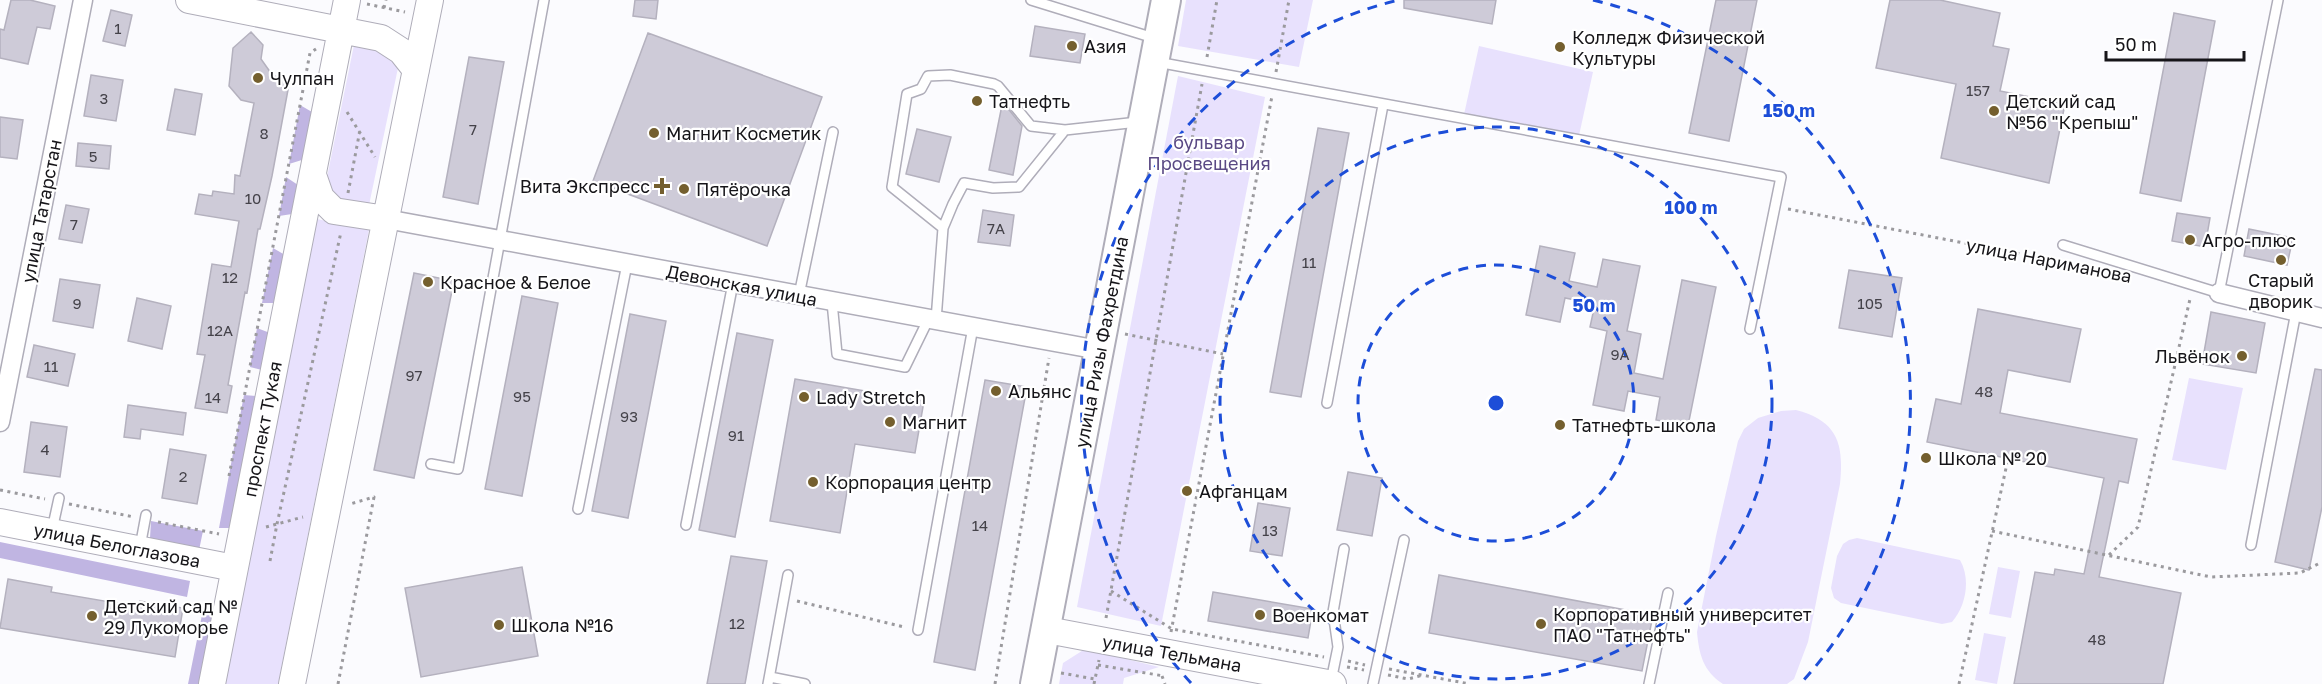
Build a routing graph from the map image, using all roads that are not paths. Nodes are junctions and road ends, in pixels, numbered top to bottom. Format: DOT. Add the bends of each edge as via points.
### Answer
graph roads {
  1 [pos="83,0"];
  2 [pos="189,0"];
  3 [pos="544,0"];
  4 [pos="1031,0"];
  5 [pos="1166,0"];
  6 [pos="2276,0"];
  7 [pos="353,1"];
  8 [pos="421,7"];
  9 [pos="331,38"];
  10 [pos="1157,51"];
  11 [pos="416,70"];
  12 [pos="1383,105"];
  13 [pos="1143,121"];
  14 [pos="1065,130"];
  15 [pos="833,132"];
  16 [pos="313,175"];
  17 [pos="386,219"];
  18 [pos="943,228"];
  19 [pos="499,240"];
  20 [pos="2063,245"];
  21 [pos="627,264"];
  22 [pos="733,283"];
  23 [pos="2219,293"];
  24 [pos="798,296"];
  25 [pos="832,302"];
  26 [pos="2296,312"];
  27 [pos="2322,318"];
  28 [pos="932,320"];
  29 [pos="973,327"];
  30 [pos="1750,329"];
  31 [pos="1099,350"];
  32 [pos="1327,404"];
  33 [pos="0,422"];
  34 [pos="431,464"];
  35 [pos="58,500"];
  36 [pos="578,509"];
  37 [pos="146,517"];
  38 [pos="0,522"];
  39 [pos="686,525"];
  40 [pos="52,532"];
  41 [pos="1404,540"];
  42 [pos="2251,545"];
  43 [pos="1344,549"];
  44 [pos="139,550"];
  45 [pos="234,568"];
  46 [pos="788,575"];
  47 [pos="1668,593"];
  48 [pos="918,630"];
  49 [pos="1047,630"];
  50 [pos="1333,676"];
  51 [pos="1263,677"];
  52 [pos="769,680"];
  53 [pos="212,684"];
  54 [pos="292,684"];
  55 [pos="805,684"];
  56 [pos="1035,684"];
  57 [pos="1373,684"];
  58 [pos="1649,684"];
  1 -- 33 [label="street, улица Татарстан"];
  2 -- 9 [label="main road"];
  3 -- 19 [label="lane"];
  4 -- 10 [label="lane"];
  5 -- 10 [label="main road, улица Ризы Фахретдина"];
  6 -- 23 [label="lane"];
  7 -- 9 [label="main road, проспект Тукая"];
  8 -- 11 [label="main road"];
  9 -- 11 [label="main road" via="359,32 389,42"];
  9 -- 16 [label="main road, проспект Тукая"];
  10 -- 12 [label="lane" via="1204,72"];
  10 -- 13 [label="main road, улица Ризы Фахретдина"];
  11 -- 17 [label="main road"];
  12 -- 30 [label="lane" via="1781,177"];
  12 -- 32 [label="lane"];
  13 -- 14 [label="lane"];
  13 -- 31 [label="main road, улица Ризы Фахретдина"];
  14 -- 18 [label="lane" via="1019,187 964,183"];
  14 -- 18 [label="lane" via="1031,126 994,84 950,75 928,76 921,88 907,94 892,187"];
  15 -- 24 [label="lane"];
  16 -- 17 [label="main road" via="321,198 334,211"];
  16 -- 45 [label="main road, проспект Тукая"];
  17 -- 19 [label="street, Девонская улица"];
  17 -- 54 [label="main road"];
  18 -- 28 [label="lane"];
  19 -- 21 [label="street, Девонская улица"];
  19 -- 34 [label="lane" via="458,469"];
  20 -- 23 [label="lane"];
  21 -- 22 [label="street, Девонская улица"];
  21 -- 36 [label="lane"];
  22 -- 24 [label="street, Девонская улица"];
  22 -- 39 [label="lane"];
  23 -- 26 [label="street"];
  24 -- 25 [label="street, Девонская улица"];
  25 -- 28 [label="street, Девонская улица"];
  25 -- 28 [label="lane" via="837,354 905,367"];
  26 -- 27 [label="street"];
  26 -- 42 [label="lane"];
  28 -- 29 [label="street, Девонская улица"];
  29 -- 31 [label="street, Девонская улица"];
  29 -- 48 [label="lane"];
  31 -- 49 [label="main road, улица Ризы Фахретдина"];
  35 -- 40 [label="lane"];
  37 -- 44 [label="lane"];
  38 -- 40 [label="main road, улица Белоглазова"];
  40 -- 44 [label="main road, улица Белоглазова"];
  41 -- 57 [label="lane"];
  43 -- 50 [label="lane" via="1333,612 1338,647"];
  44 -- 45 [label="main road, улица Белоглазова"];
  45 -- 53 [label="main road, проспект Тукая"];
  46 -- 52 [label="lane"];
  47 -- 58 [label="lane"];
  49 -- 51 [label="main road, улица Тельмана"];
  49 -- 56 [label="main road, улица Ризы Фахретдина"];
  50 -- 51 [label="main road, улица Тельмана"];
  52 -- 55 [label="lane"];
}
